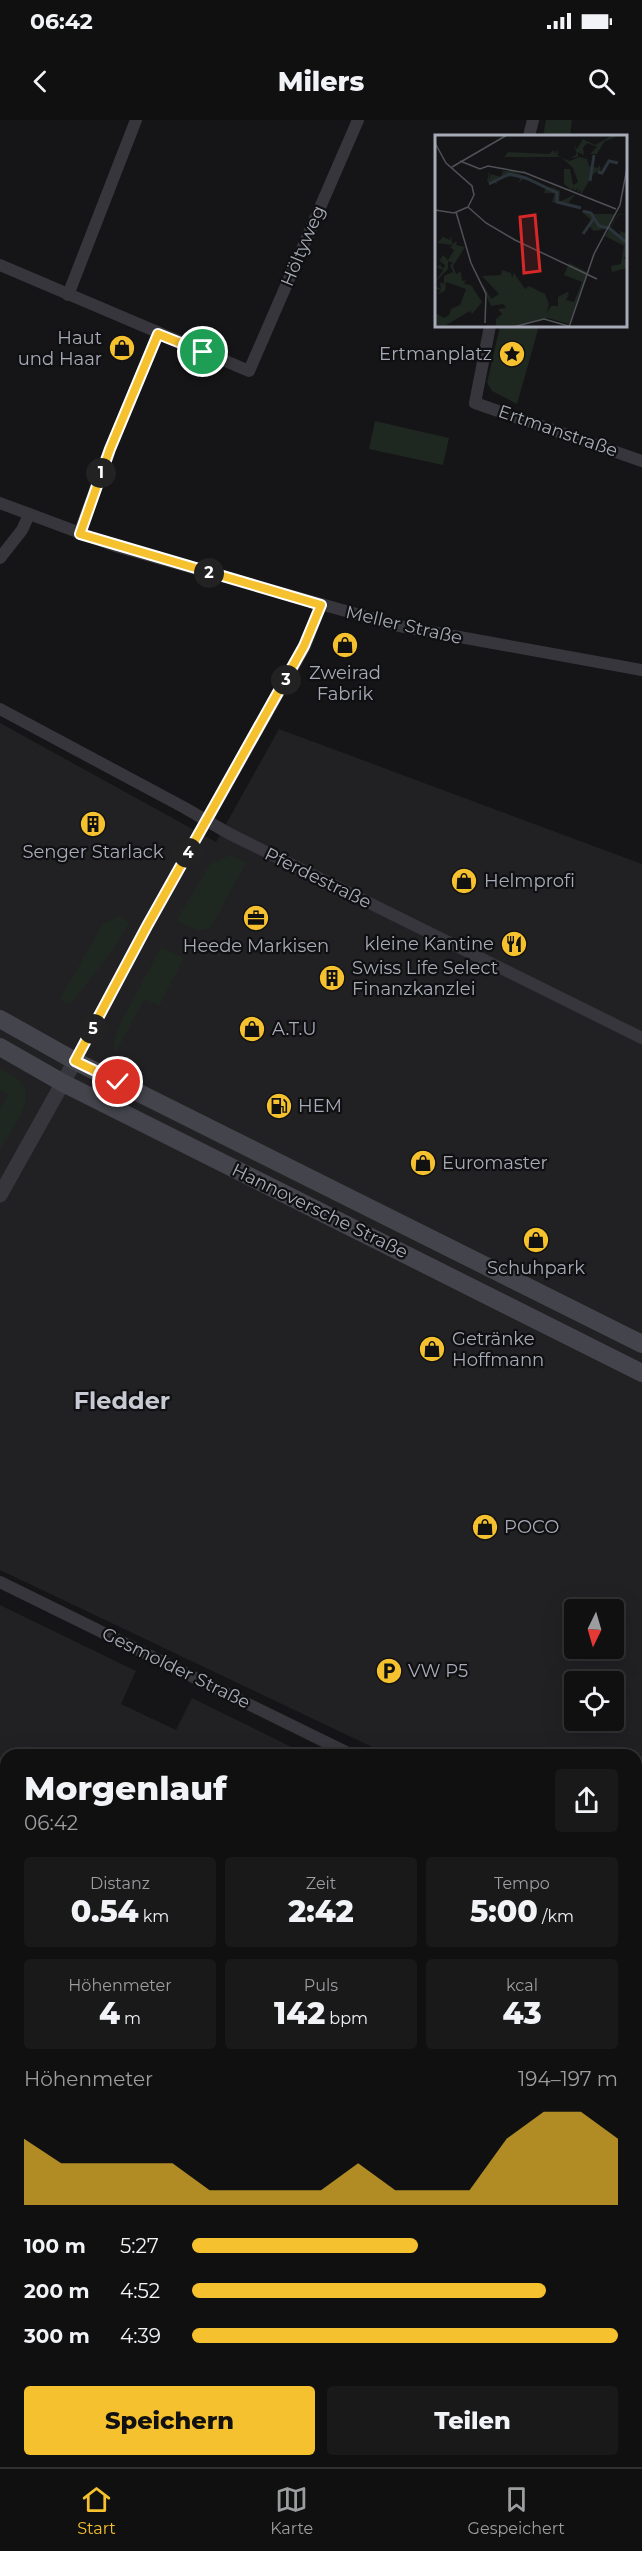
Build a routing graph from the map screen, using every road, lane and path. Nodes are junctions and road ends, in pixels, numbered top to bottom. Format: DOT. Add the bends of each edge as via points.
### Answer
graph roads {
  1 [pos="136,120"];
  2 [pos="358,120"];
  3 [pos="533,120"];
  4 [pos="529,135"];
  5 [pos="0,265"];
  6 [pos="68,295"];
  7 [pos="490,327"];
  8 [pos="158,334"];
  9 [pos="642,461"];
  10 [pos="0,503"];
  11 [pos="29,515"];
  12 [pos="80,534"];
  13 [pos="0,558"];
  14 [pos="321,605"];
  15 [pos="642,670"];
  16 [pos="0,709"];
  17 [pos="207,819"];
  18 [pos="0,1019"];
  19 [pos="642,1038"];
  20 [pos="0,1047"];
  21 [pos="75,1061"];
  22 [pos="63,1083"];
  23 [pos="0,1195"];
  24 [pos="642,1344"];
  25 [pos="642,1373"];
  26 [pos="0,1582"];
  27 [pos="340,1749"];
  1 -- 6 [label="street"];
  2 -- 8 [label="street, Höltyweg" via="249,371"];
  3 -- 4 [label="street"];
  5 -- 6 [label="street"];
  6 -- 8 [label="street"];
  7 -- 9 [label="street, Ertmanstraße" via="475,403"];
  8 -- 12 [label="street"];
  10 -- 11 [label="street, Meller Straße"];
  11 -- 12 [label="street, Meller Straße"];
  11 -- 13 [label="street"];
  12 -- 14 [label="street, Meller Straße"];
  14 -- 15 [label="street, Meller Straße" via="424,631"];
  14 -- 17 [label="street" via="304,646"];
  16 -- 17 [label="street, Pferdestraße"];
  17 -- 19 [label="street, Pferdestraße" via="340,890"];
  17 -- 21 [label="street"];
  18 -- 21 [label="main road, Hannoversche Straße"];
  20 -- 22 [label="main road, Hannoversche Straße"];
  21 -- 22 [label="street"];
  21 -- 24 [label="main road, Hannoversche Straße"];
  22 -- 23 [label="street"];
  22 -- 25 [label="main road, Hannoversche Straße"];
  26 -- 27 [label="street, Gesmolder Straße"];
}
